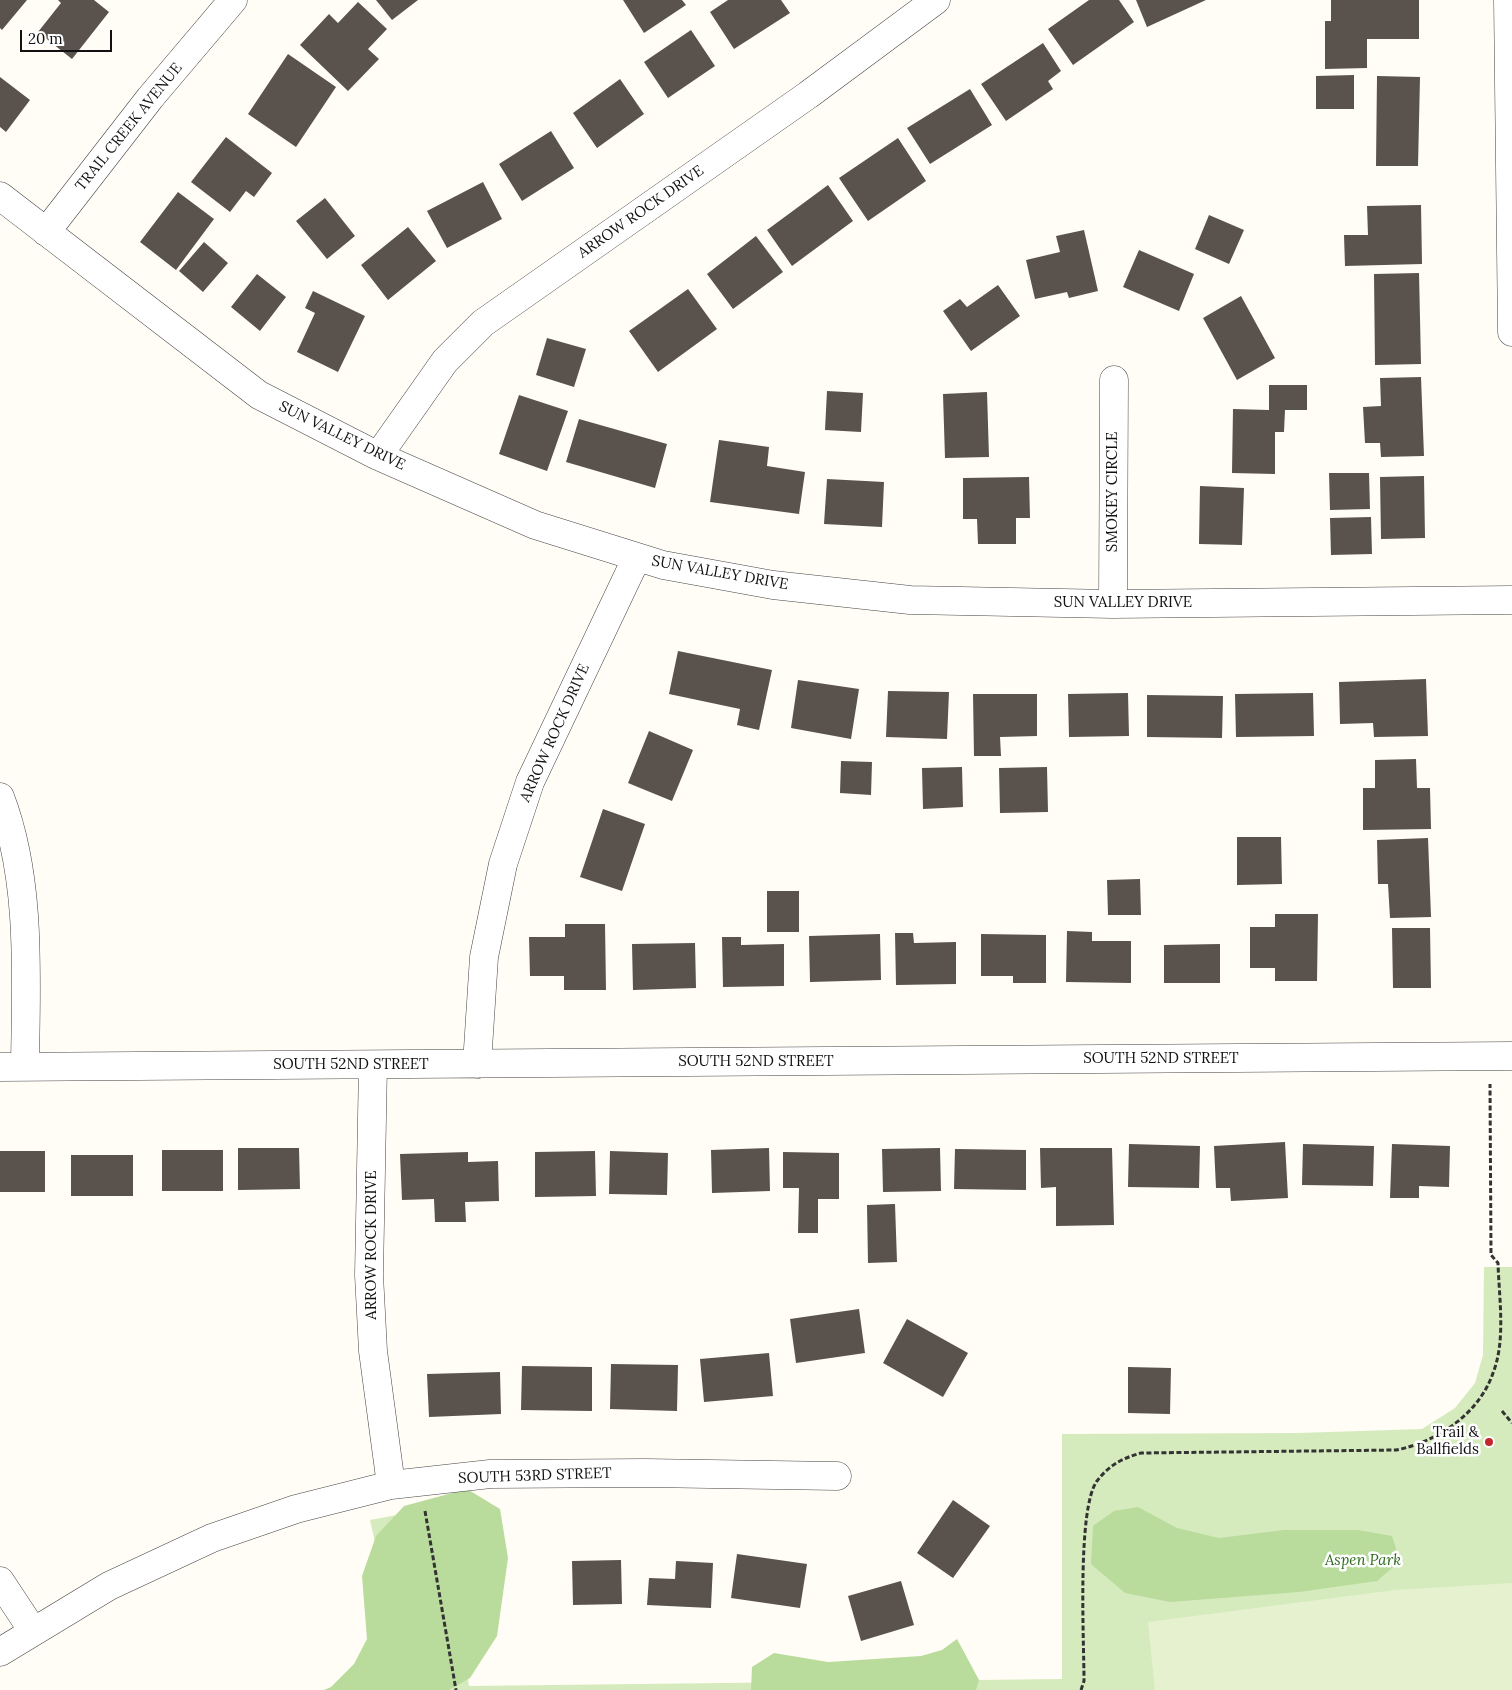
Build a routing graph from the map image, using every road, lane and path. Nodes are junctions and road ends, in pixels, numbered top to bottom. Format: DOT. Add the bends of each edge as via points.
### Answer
graph roads {
  1 [pos="233,0"];
  2 [pos="936,0"];
  3 [pos="1508,0"];
  4 [pos="0,196"];
  5 [pos="46,232"];
  6 [pos="1512,332"];
  7 [pos="1114,380"];
  8 [pos="378,456"];
  9 [pos="636,557"];
  10 [pos="1512,600"];
  11 [pos="1113,604"];
  12 [pos="0,797"];
  13 [pos="1512,1056"];
  14 [pos="477,1064"];
  15 [pos="373,1065"];
  16 [pos="12,1067"];
  17 [pos="1490,1079"];
  18 [pos="1502,1411"];
  19 [pos="1512,1423"];
  20 [pos="837,1476"];
  21 [pos="391,1484"];
  22 [pos="425,1509"];
  23 [pos="0,1581"];
  24 [pos="33,1631"];
  25 [pos="0,1652"];
  26 [pos="456,1690"];
  27 [pos="1081,1690"];
  1 -- 5 [label="street, TRAIL CREEK AVENUE" via="150,98"];
  2 -- 8 [label="street, ARROW ROCK DRIVE" via="808,95 483,323 445,361"];
  3 -- 6 [label="street"];
  4 -- 5 [label="street, SUN VALLEY DRIVE"];
  5 -- 8 [label="street, SUN VALLEY DRIVE" via="259,395"];
  7 -- 11 [label="street, SMOKEY CIRCLE"];
  8 -- 9 [label="street, SUN VALLEY DRIVE" via="535,525"];
  9 -- 11 [label="street, SUN VALLEY DRIVE" via="663,565 773,584 910,600"];
  9 -- 14 [label="street, ARROW ROCK DRIVE" via="530,782 504,864 484,957"];
  10 -- 11 [label="street, SUN VALLEY DRIVE"];
  12 -- 16 [label="street" via="19,870 25,936"];
  13 -- 14 [label="street, SOUTH 52ND STREET"];
  14 -- 15 [label="street, SOUTH 52ND STREET"];
  15 -- 16 [label="street, SOUTH 52ND STREET"];
  15 -- 21 [label="street, ARROW ROCK DRIVE" via="369,1275 373,1351"];
  17 -- 27 [label="path" via="1491,1255 1498,1263 1500,1329 1493,1374 1480,1398 1433,1439 1396,1450 1141,1453 1121,1459 1108,1468 1096,1482 1085,1518 1084,1681"];
  18 -- 19 [label="path"];
  20 -- 21 [label="street, SOUTH 53RD STREET" via="490,1474"];
  21 -- 24 [label="street, SOUTH 53RD STREET" via="296,1509 212,1538 109,1586"];
  22 -- 26 [label="path"];
  23 -- 24 [label="street"];
  24 -- 25 [label="street, SOUTH 53RD STREET"];
}
